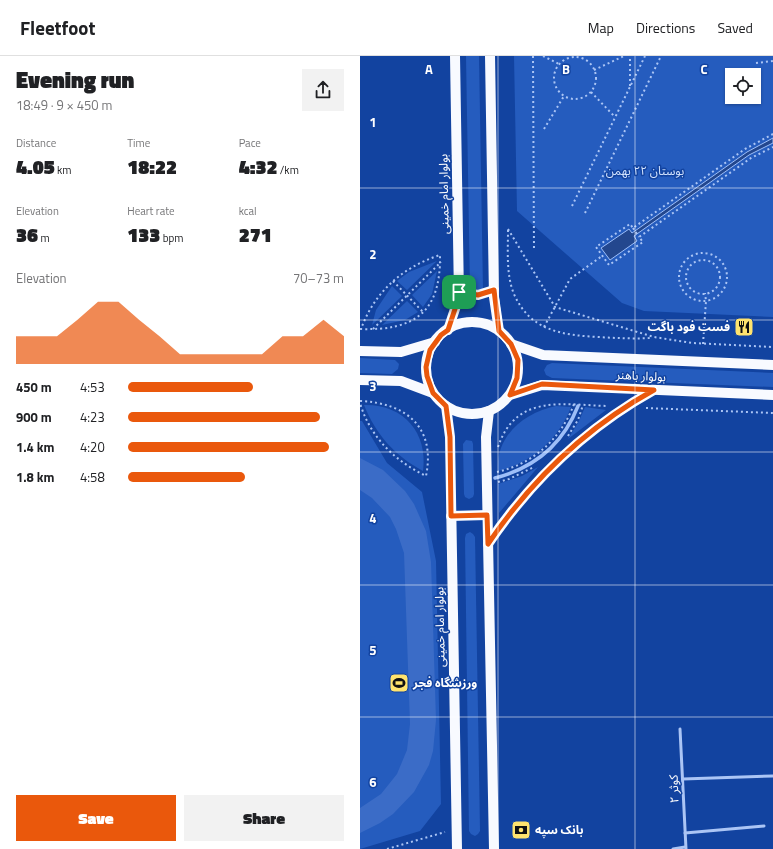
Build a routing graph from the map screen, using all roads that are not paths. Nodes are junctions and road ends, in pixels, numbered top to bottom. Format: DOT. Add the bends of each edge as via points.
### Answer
graph roads {
  1 [pos="455,56"];
  2 [pos="490,56"];
  3 [pos="494,290"];
  4 [pos="459,292"];
  5 [pos="448,330"];
  6 [pos="499,331"];
  7 [pos="435,342"];
  8 [pos="511,344"];
  9 [pos="360,351"];
  10 [pos="773,365"];
  11 [pos="360,380"];
  12 [pos="654,390"];
  13 [pos="433,393"];
  14 [pos="510,395"];
  15 [pos="773,395"];
  16 [pos="446,406"];
  17 [pos="489,411"];
  18 [pos="487,515"];
  19 [pos="451,516"];
  20 [pos="488,544"];
  21 [pos="680,729"];
  22 [pos="773,776"];
  23 [pos="683,780"];
  24 [pos="764,826"];
  25 [pos="685,832"];
  26 [pos="494,838"];
  27 [pos="686,848"];
  28 [pos="457,849"];
  29 [pos="486,849"];
  30 [pos="494,849"];
  31 [pos="673,849"];
  1 -- 4 [label="main road, بولوار امام خمینی"];
  2 -- 3 [label="main road"];
  3 -- 4 [label="main road" via="478,295"];
  3 -- 6 [label="main road"];
  4 -- 5 [label="main road, بولوار امام خمینی"];
  5 -- 6 [label="main road" via="465,323 474,323"];
  5 -- 7 [label="main road"];
  6 -- 8 [label="main road"];
  7 -- 9 [label="main road" via="401,352"];
  7 -- 13 [label="main road" via="426,367"];
  8 -- 10 [label="main road, بولوار باهنر" via="543,355"];
  8 -- 14 [label="main road" via="518,360 518,370"];
  11 -- 13 [label="main road" via="401,381"];
  12 -- 14 [label="main road, بولوار باهنر" via="542,384"];
  12 -- 15 [label="main road, بولوار باهنر"];
  12 -- 20 [label="main road" via="590,431 552,465 518,503"];
  13 -- 16 [label="main road"];
  14 -- 17 [label="main road"];
  16 -- 17 [label="main road" via="466,414"];
  16 -- 19 [label="main road, بولوار امام خمینی" via="450,437"];
  17 -- 18 [label="main road" via="486,437"];
  18 -- 19 [label="main road"];
  18 -- 20 [label="main road"];
  19 -- 28 [label="main road, بولوار امام خمینی"];
  20 -- 26 [label="main road"];
  21 -- 23 [label="lane, کوثر ۲"];
  22 -- 23 [label="lane"];
  23 -- 25 [label="lane, کوثر ۲"];
  24 -- 25 [label="lane"];
  25 -- 27 [label="lane, کوثر ۲"];
  26 -- 29 [label="main road"];
  26 -- 30 [label="main road"];
  27 -- 31 [label="lane"];
}
